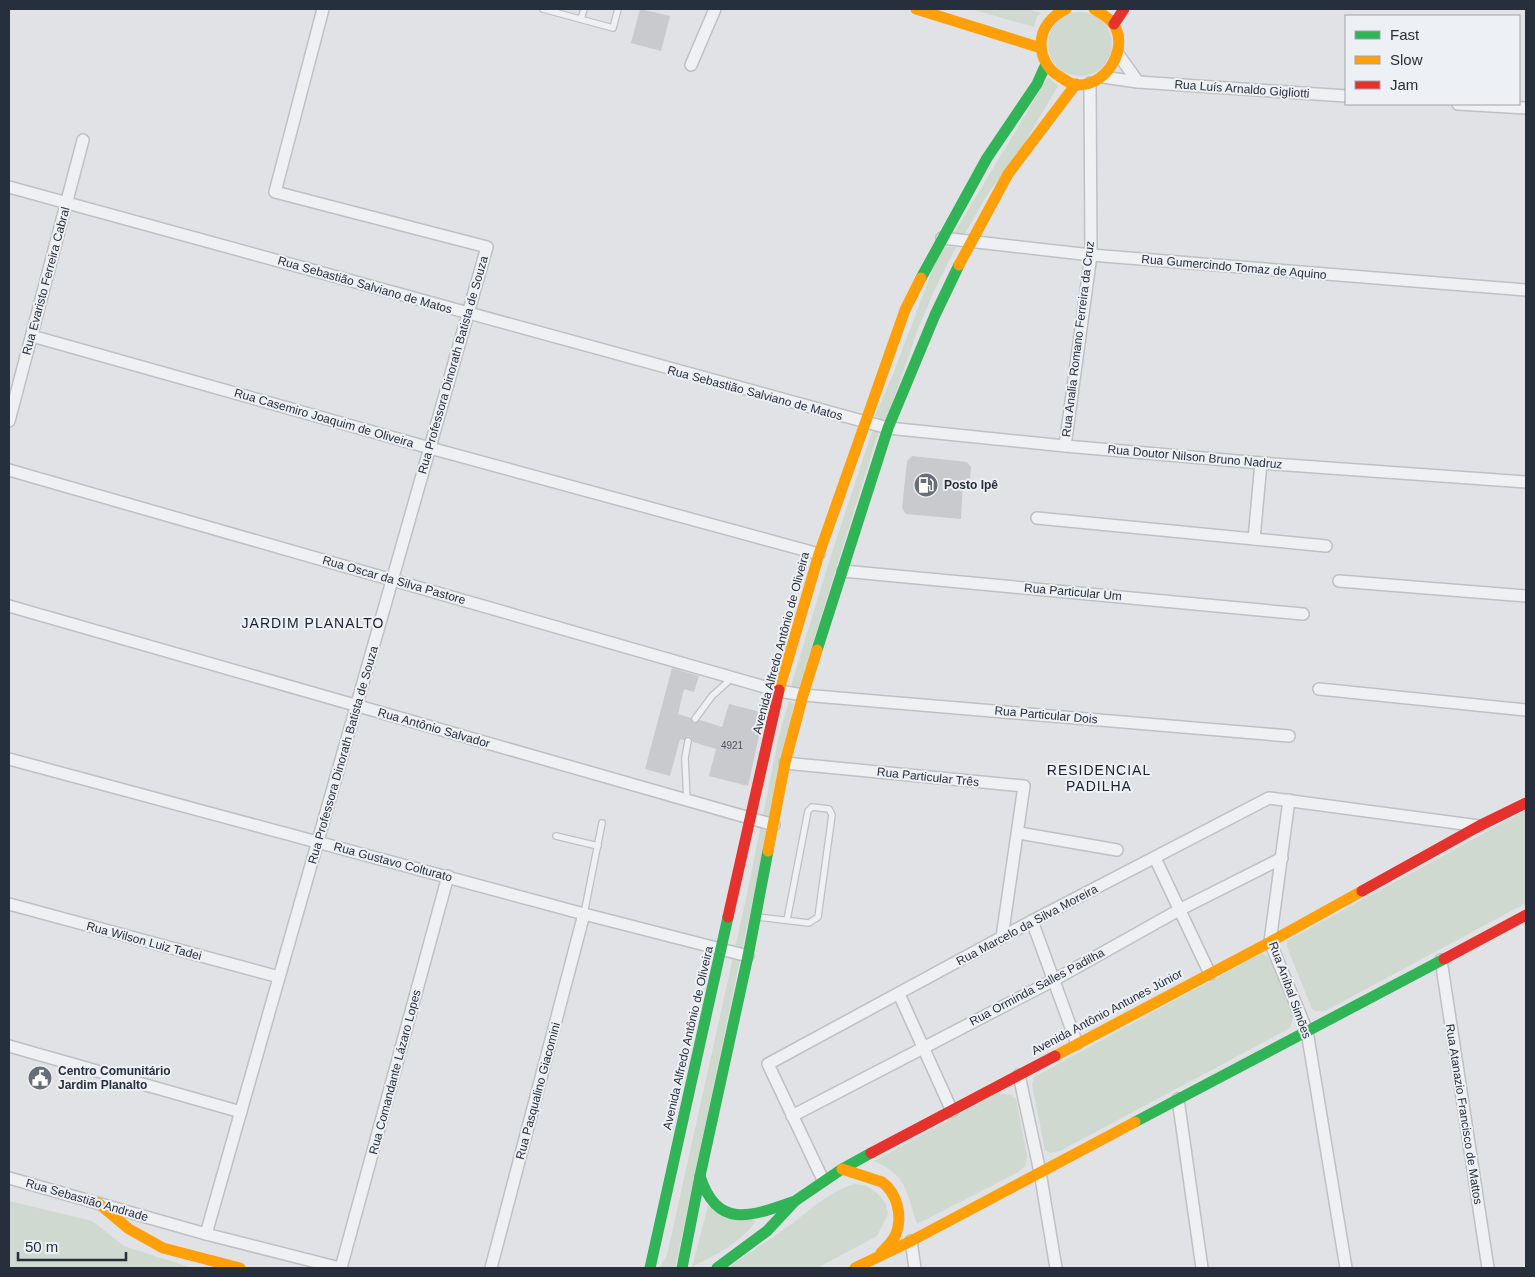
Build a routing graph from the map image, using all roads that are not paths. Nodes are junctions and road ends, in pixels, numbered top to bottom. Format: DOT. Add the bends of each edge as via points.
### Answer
graph roads {
  1 [pos="323,9"];
  2 [pos="545,9"];
  3 [pos="584,9"];
  4 [pos="618,9"];
  5 [pos="715,9"];
  6 [pos="916,9"];
  7 [pos="1065,9"];
  8 [pos="1094,9"];
  9 [pos="1124,9"];
  10 [pos="581,19"];
  11 [pos="1114,24"];
  12 [pos="1041,48"];
  13 [pos="1118,54"];
  14 [pos="1046,64"];
  15 [pos="691,65"];
  16 [pos="1103,76"];
  17 [pos="1138,82"];
  18 [pos="1090,83"];
  19 [pos="1076,84"];
  20 [pos="1345,96"];
  21 [pos="1475,105"];
  22 [pos="1526,108"];
  23 [pos="84,140"];
  24 [pos="9,187"];
  25 [pos="67,202"];
  26 [pos="942,238"];
  27 [pos="970,242"];
  28 [pos="1091,255"];
  29 [pos="1526,290"];
  30 [pos="468,314"];
  31 [pos="32,336"];
  32 [pos="9,422"];
  33 [pos="865,423"];
  34 [pos="888,428"];
  35 [pos="1065,446"];
  36 [pos="430,448"];
  37 [pos="1261,463"];
  38 [pos="9,470"];
  39 [pos="1526,482"];
  40 [pos="1037,518"];
  41 [pos="1254,540"];
  42 [pos="1326,546"];
  43 [pos="819,554"];
  44 [pos="842,571"];
  45 [pos="392,580"];
  46 [pos="1339,581"];
  47 [pos="1526,596"];
  48 [pos="9,606"];
  49 [pos="1304,614"];
  50 [pos="733,678"];
  51 [pos="1319,690"];
  52 [pos="779,691"];
  53 [pos="803,695"];
  54 [pos="356,706"];
  55 [pos="1526,710"];
  56 [pos="695,719"];
  57 [pos="1289,736"];
  58 [pos="688,741"];
  59 [pos="9,759"];
  60 [pos="785,763"];
  61 [pos="1289,800"];
  62 [pos="687,801"];
  63 [pos="1526,803"];
  64 [pos="750,819"];
  65 [pos="602,823"];
  66 [pos="774,826"];
  67 [pos="1479,826"];
  68 [pos="1019,833"];
  69 [pos="556,836"];
  70 [pos="318,842"];
  71 [pos="598,846"];
  72 [pos="1117,850"];
  73 [pos="1155,858"];
  74 [pos="1282,858"];
  75 [pos="448,876"];
  76 [pos="9,904"];
  77 [pos="1179,910"];
  78 [pos="584,914"];
  79 [pos="1526,915"];
  80 [pos="756,917"];
  81 [pos="788,920"];
  82 [pos="1032,921"];
  83 [pos="1002,937"];
  84 [pos="1270,942"];
  85 [pos="722,950"];
  86 [pos="748,956"];
  87 [pos="1441,960"];
  88 [pos="1210,974"];
  89 [pos="280,977"];
  90 [pos="1054,980"];
  91 [pos="899,994"];
  92 [pos="1307,1031"];
  93 [pos="1077,1044"];
  94 [pos="9,1046"];
  95 [pos="923,1047"];
  96 [pos="1019,1075"];
  97 [pos="1178,1099"];
  98 [pos="952,1111"];
  99 [pos="241,1112"];
  100 [pos="792,1116"];
  101 [pos="842,1169"];
  102 [pos="1040,1172"];
  103 [pos="700,1176"];
  104 [pos="9,1178"];
  105 [pos="823,1180"];
  106 [pos="795,1200"];
  107 [pos="98,1203"];
  108 [pos="206,1234"];
  109 [pos="911,1242"];
  110 [pos="876,1258"];
  111 [pos="240,1268"];
  112 [pos="341,1268"];
  113 [pos="491,1268"];
  114 [pos="650,1268"];
  115 [pos="682,1268"];
  116 [pos="717,1268"];
  117 [pos="855,1268"];
  118 [pos="915,1268"];
  119 [pos="1056,1268"];
  120 [pos="1202,1268"];
  121 [pos="1346,1268"];
  122 [pos="1488,1268"];
  1 -- 30 [label="street, Rua Professora Dinorath Batista de Souza" via="275,192 487,247"];
  2 -- 10 [label="lane"];
  3 -- 10 [label="lane"];
  4 -- 10 [label="lane" via="613,28"];
  5 -- 15 [label="street"];
  6 -- 12 [label="main road"];
  7 -- 12 [label="main road" via="1045,28"];
  8 -- 11 [label="main road"];
  9 -- 11 [label="main road"];
  11 -- 13 [label="main road" via="1119,39"];
  12 -- 14 [label="main road"];
  13 -- 16 [label="main road" via="1111,69"];
  13 -- 17 [label="street"];
  14 -- 19 [label="main road" via="1058,78"];
  14 -- 26 [label="main road, Avenida Alfredo Antônio de Oliveira" via="1037,84 987,158"];
  16 -- 17 [label="street, Rua Luís Arnaldo Gigliotti"];
  16 -- 18 [label="main road"];
  17 -- 20 [label="street, Rua Luís Arnaldo Gigliotti"];
  18 -- 19 [label="main road"];
  18 -- 28 [label="street, Rua Analia Romano Ferreira da Cruz"];
  19 -- 27 [label="main road" via="1008,174"];
  21 -- 22 [label="street"];
  23 -- 25 [label="street, Rua Evaristo Ferreira Cabral"];
  24 -- 25 [label="street, Rua Sebastião Salviano de Matos"];
  25 -- 30 [label="street, Rua Sebastião Salviano de Matos"];
  25 -- 31 [label="street, Rua Evaristo Ferreira Cabral"];
  26 -- 27 [label="street, Rua Gumercindo Tomaz de Aquino"];
  26 -- 33 [label="main road, Avenida Alfredo Antônio de Oliveira" via="905,310"];
  27 -- 28 [label="street, Rua Gumercindo Tomaz de Aquino"];
  27 -- 34 [label="main road" via="935,315"];
  28 -- 29 [label="street, Rua Gumercindo Tomaz de Aquino"];
  28 -- 35 [label="street, Rua Analia Romano Ferreira da Cruz"];
  30 -- 33 [label="street, Rua Sebastião Salviano de Matos"];
  30 -- 36 [label="street, Rua Professora Dinorath Batista de Souza"];
  31 -- 32 [label="street, Rua Evaristo Ferreira Cabral"];
  31 -- 36 [label="street, Rua Casemiro Joaquim de Oliveira"];
  33 -- 34 [label="street, Rua Doutor Nilson Bruno Nadruz"];
  33 -- 43 [label="main road, Avenida Alfredo Antônio de Oliveira"];
  34 -- 35 [label="street, Rua Doutor Nilson Bruno Nadruz"];
  34 -- 44 [label="main road"];
  35 -- 37 [label="street, Rua Doutor Nilson Bruno Nadruz"];
  36 -- 43 [label="street, Rua Casemiro Joaquim de Oliveira"];
  36 -- 45 [label="street, Rua Professora Dinorath Batista de Souza"];
  37 -- 39 [label="street, Rua Doutor Nilson Bruno Nadruz"];
  37 -- 41 [label="street"];
  38 -- 45 [label="street, Rua Oscar da Silva Pastore"];
  40 -- 41 [label="street"];
  41 -- 42 [label="street"];
  43 -- 52 [label="main road, Avenida Alfredo Antônio de Oliveira"];
  44 -- 49 [label="street, Rua Particular Um"];
  44 -- 53 [label="main road"];
  45 -- 50 [label="street, Rua Oscar da Silva Pastore"];
  45 -- 54 [label="street, Rua Professora Dinorath Batista de Souza"];
  46 -- 47 [label="street"];
  48 -- 54 [label="street, Rua Antônio Salvador"];
  50 -- 52 [label="street, Rua Oscar da Silva Pastore"];
  50 -- 56 [label="lane" via="712,696"];
  51 -- 55 [label="street"];
  52 -- 53 [label="street, Rua Particular Dois"];
  52 -- 64 [label="main road, Avenida Alfredo Antônio de Oliveira"];
  53 -- 57 [label="street, Rua Particular Dois"];
  53 -- 60 [label="main road"];
  54 -- 62 [label="street, Rua Antônio Salvador"];
  54 -- 70 [label="street, Rua Professora Dinorath Batista de Souza"];
  58 -- 62 [label="lane" via="685,758"];
  59 -- 70 [label="street, Rua Gustavo Colturato"];
  60 -- 66 [label="main road"];
  60 -- 68 [label="street, Rua Particular Três" via="1024,786"];
  61 -- 67 [label="street, Rua Marcelo da Silva Moreira"];
  61 -- 73 [label="street, Rua Marcelo da Silva Moreira" via="1269,798"];
  61 -- 74 [label="street, Rua Aníbal Simões"];
  62 -- 64 [label="street, Rua Antônio Salvador"];
  63 -- 67 [label="main road, Avenida Antônio Antunes Júnior"];
  64 -- 66 [label="street, Rua Antônio Salvador"];
  64 -- 85 [label="main road, Avenida Alfredo Antônio de Oliveira"];
  65 -- 71 [label="lane"];
  66 -- 80 [label="main road"];
  67 -- 84 [label="main road, Avenida Antônio Antunes Júnior"];
  68 -- 72 [label="street"];
  68 -- 83 [label="street, Rua Particular Três"];
  69 -- 71 [label="lane"];
  70 -- 75 [label="street, Rua Gustavo Colturato"];
  70 -- 89 [label="street, Rua Professora Dinorath Batista de Souza"];
  71 -- 78 [label="lane"];
  73 -- 77 [label="street"];
  73 -- 82 [label="street, Rua Marcelo da Silva Moreira"];
  74 -- 77 [label="street, Rua Orminda Salles Padilha"];
  74 -- 84 [label="street, Rua Aníbal Simões"];
  75 -- 78 [label="street, Rua Gustavo Colturato"];
  75 -- 112 [label="street, Rua Comandante Lázaro Lopes"];
  76 -- 89 [label="street, Rua Wilson Luiz Tadei"];
  77 -- 88 [label="street"];
  77 -- 90 [label="street, Rua Orminda Salles Padilha"];
  78 -- 85 [label="street, Rua Gustavo Colturato"];
  78 -- 113 [label="street, Rua Pasqualino Giacomini"];
  79 -- 87 [label="main road"];
  80 -- 81 [label="lane"];
  80 -- 86 [label="main road"];
  81 -- 81 [label="lane" via="809,923 818,917 832,815 829,809 812,807 808,811"];
  82 -- 83 [label="street, Rua Marcelo da Silva Moreira"];
  82 -- 90 [label="street"];
  83 -- 91 [label="street, Rua Marcelo da Silva Moreira"];
  84 -- 88 [label="main road, Avenida Antônio Antunes Júnior"];
  84 -- 92 [label="street, Rua Aníbal Simões"];
  85 -- 86 [label="street, Rua Gustavo Colturato"];
  85 -- 114 [label="main road, Avenida Alfredo Antônio de Oliveira"];
  86 -- 103 [label="main road"];
  87 -- 92 [label="main road"];
  87 -- 122 [label="street, Rua Atanazio Francisco de Mattos"];
  88 -- 93 [label="main road, Avenida Antônio Antunes Júnior"];
  89 -- 99 [label="street, Rua Professora Dinorath Batista de Souza"];
  90 -- 93 [label="street"];
  90 -- 95 [label="street, Rua Orminda Salles Padilha"];
  91 -- 95 [label="street"];
  91 -- 100 [label="street, Rua Marcelo da Silva Moreira" via="768,1064"];
  92 -- 97 [label="main road"];
  92 -- 121 [label="street, Rua Aníbal Simões"];
  93 -- 96 [label="main road, Avenida Antônio Antunes Júnior"];
  94 -- 99 [label="street"];
  95 -- 98 [label="street"];
  95 -- 100 [label="street, Rua Orminda Salles Padilha"];
  96 -- 98 [label="main road, Avenida Antônio Antunes Júnior"];
  96 -- 102 [label="street"];
  97 -- 102 [label="main road"];
  97 -- 120 [label="street"];
  98 -- 101 [label="main road, Avenida Antônio Antunes Júnior"];
  99 -- 108 [label="street, Rua Professora Dinorath Batista de Souza"];
  100 -- 105 [label="street"];
  101 -- 105 [label="main road, Avenida Antônio Antunes Júnior"];
  101 -- 110 [label="main road" via="884,1183 893,1192 898,1209 898,1230 892,1242"];
  102 -- 109 [label="main road"];
  102 -- 119 [label="street"];
  103 -- 106 [label="main road" via="713,1203 740,1216 757,1214"];
  103 -- 115 [label="main road"];
  104 -- 107 [label="street, Rua Sebastião Andrade"];
  105 -- 106 [label="main road, Avenida Antônio Antunes Júnior"];
  106 -- 116 [label="main road, Avenida Antônio Antunes Júnior" via="767,1230"];
  107 -- 108 [label="street, Rua Sebastião Andrade"];
  107 -- 111 [label="main road" via="129,1229 163,1248"];
  108 -- 112 [label="street, Rua Sebastião Andrade"];
  109 -- 110 [label="main road"];
  109 -- 118 [label="street"];
  110 -- 117 [label="main road"];
}
